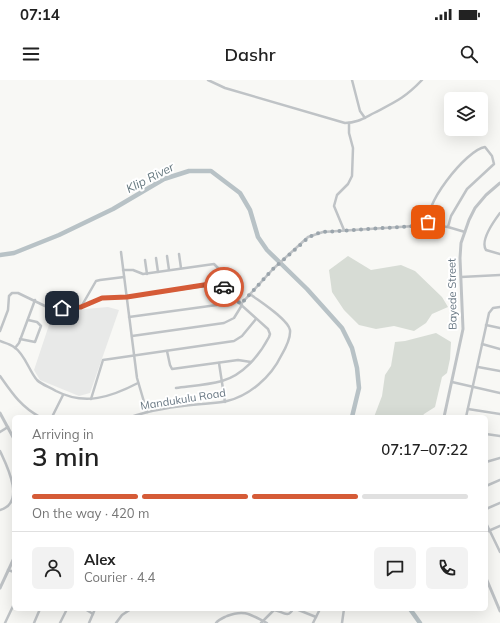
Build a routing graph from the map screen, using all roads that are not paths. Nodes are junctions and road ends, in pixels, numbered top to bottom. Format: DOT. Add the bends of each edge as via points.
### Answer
graph roads {
  1 [pos="208,80"];
  2 [pos="352,80"];
  3 [pos="422,80"];
  4 [pos="365,118"];
  5 [pos="349,123"];
  6 [pos="500,183"];
  7 [pos="500,213"];
  8 [pos="430,225"];
  9 [pos="448,227"];
  10 [pos="344,230"];
  11 [pos="465,232"];
  12 [pos="121,252"];
  13 [pos="179,254"];
  14 [pos="500,254"];
  15 [pos="167,256"];
  16 [pos="156,258"];
  17 [pos="145,260"];
  18 [pos="181,268"];
  19 [pos="123,270"];
  20 [pos="169,270"];
  21 [pos="158,272"];
  22 [pos="147,274"];
  23 [pos="500,275"];
  24 [pos="124,277"];
  25 [pos="461,277"];
  26 [pos="219,284"];
  27 [pos="229,294"];
  28 [pos="250,294"];
  29 [pos="127,297"];
  30 [pos="35,300"];
  31 [pos="242,304"];
  32 [pos="81,307"];
  33 [pos="500,307"];
  34 [pos="129,317"];
  35 [pos="256,319"];
  36 [pos="28,320"];
  37 [pos="486,325"];
  38 [pos="500,328"];
  39 [pos="0,331"];
  40 [pos="132,336"];
  41 [pos="20,339"];
  42 [pos="0,341"];
  43 [pos="482,344"];
  44 [pos="15,348"];
  45 [pos="500,349"];
  46 [pos="167,350"];
  47 [pos="134,355"];
  48 [pos="251,362"];
  49 [pos="219,363"];
  50 [pos="478,367"];
  51 [pos="500,371"];
  52 [pos="0,376"];
  53 [pos="222,381"];
  54 [pos="452,382"];
  55 [pos="138,383"];
  56 [pos="473,387"];
  57 [pos="176,388"];
  58 [pos="500,392"];
  59 [pos="63,394"];
  60 [pos="91,399"];
  61 [pos="225,402"];
  62 [pos="468,409"];
  63 [pos="147,412"];
  64 [pos="0,413"];
  65 [pos="500,414"];
  66 [pos="37,415"];
  67 [pos="53,415"];
  68 [pos="137,415"];
  69 [pos="444,415"];
  70 [pos="466,415"];
  71 [pos="8,427"];
  72 [pos="0,432"];
  73 [pos="488,434"];
  74 [pos="12,435"];
  75 [pos="500,436"];
  76 [pos="0,451"];
  77 [pos="500,458"];
  78 [pos="488,461"];
  79 [pos="500,480"];
  80 [pos="488,485"];
  81 [pos="12,486"];
  82 [pos="12,501"];
  83 [pos="500,503"];
  84 [pos="488,508"];
  85 [pos="0,510"];
  86 [pos="500,526"];
  87 [pos="488,531"];
  88 [pos="488,533"];
  89 [pos="500,552"];
  90 [pos="12,562"];
  91 [pos="8,570"];
  92 [pos="12,571"];
  93 [pos="488,583"];
  94 [pos="0,588"];
  95 [pos="12,608"];
  96 [pos="39,611"];
  97 [pos="66,611"];
  98 [pos="88,611"];
  99 [pos="94,611"];
  100 [pos="128,611"];
  101 [pos="272,611"];
  102 [pos="276,611"];
  103 [pos="292,611"];
  104 [pos="300,611"];
  105 [pos="319,611"];
  106 [pos="344,611"];
  107 [pos="500,611"];
  108 [pos="93,614"];
  109 [pos="316,617"];
  110 [pos="262,622"];
  111 [pos="5,623"];
  112 [pos="34,623"];
  113 [pos="60,623"];
  114 [pos="89,623"];
  115 [pos="116,623"];
  116 [pos="216,623"];
  117 [pos="267,623"];
  118 [pos="314,623"];
  119 [pos="342,623"];
  1 -- 5 [label="street" via="231,90 302,112"];
  2 -- 4 [label="street" via="360,111"];
  3 -- 4 [label="street" via="403,97"];
  4 -- 5 [label="street"];
  5 -- 10 [label="street" via="353,148 352,176 337,195 334,206"];
  6 -- 11 [label="street, Bayede Street" via="479,203"];
  7 -- 14 [label="street" via="489,230 484,248"];
  8 -- 9 [label="street"];
  8 -- 9 [label="street" via="429,212 450,174 477,150 485,147 494,164 467,189 451,216"];
  8 -- 10 [label="street"];
  9 -- 11 [label="street"];
  10 -- 28 [label="street" via="315,234 308,238 273,269"];
  11 -- 25 [label="street, Bayede Street" via="460,253"];
  12 -- 19 [label="street"];
  13 -- 18 [label="street"];
  15 -- 20 [label="street"];
  16 -- 21 [label="street"];
  17 -- 22 [label="street"];
  18 -- 20 [label="street"];
  18 -- 26 [label="street" via="215,264 218,268"];
  19 -- 22 [label="street" via="132,269 140,274"];
  19 -- 24 [label="street"];
  20 -- 21 [label="street"];
  21 -- 22 [label="street"];
  23 -- 25 [label="street"];
  24 -- 29 [label="street"];
  24 -- 32 [label="street" via="98,280"];
  25 -- 54 [label="street, Bayede Street" via="463,329"];
  26 -- 27 [label="street"];
  26 -- 29 [label="street"];
  27 -- 31 [label="street"];
  27 -- 34 [label="street" via="217,305"];
  28 -- 31 [label="street"];
  28 -- 61 [label="street, Mandukulu Road" via="288,325 290,332 278,362 259,384"];
  29 -- 32 [label="street" via="102,298"];
  29 -- 34 [label="street"];
  30 -- 32 [label="street" via="53,308"];
  30 -- 36 [label="street"];
  30 -- 39 [label="street" via="18,293 10,294 8,310"];
  31 -- 35 [label="street"];
  31 -- 40 [label="street" via="234,318 224,323"];
  33 -- 37 [label="street" via="491,310"];
  34 -- 40 [label="street"];
  35 -- 46 [label="street" via="237,341"];
  35 -- 48 [label="street" via="268,329 270,336"];
  36 -- 41 [label="street"];
  36 -- 41 [label="street" via="41,326 36,341"];
  37 -- 38 [label="street"];
  37 -- 43 [label="street"];
  40 -- 47 [label="street"];
  41 -- 44 [label="street"];
  42 -- 44 [label="street"];
  43 -- 45 [label="street"];
  43 -- 50 [label="street"];
  44 -- 59 [label="street" via="38,381"];
  46 -- 47 [label="street"];
  46 -- 49 [label="street" via="172,369"];
  47 -- 55 [label="street"];
  47 -- 60 [label="street" via="102,361"];
  48 -- 49 [label="street" via="238,360"];
  48 -- 53 [label="street" via="246,368"];
  49 -- 53 [label="street"];
  50 -- 51 [label="street"];
  50 -- 56 [label="street"];
  52 -- 66 [label="street" via="19,402"];
  53 -- 57 [label="street"];
  53 -- 61 [label="street"];
  54 -- 56 [label="street"];
  54 -- 69 [label="street, Bayede Street"];
  55 -- 60 [label="street" via="111,395"];
  55 -- 63 [label="street"];
  56 -- 58 [label="street"];
  56 -- 62 [label="street"];
  59 -- 60 [label="street" via="79,399"];
  59 -- 67 [label="street"];
  61 -- 63 [label="street, Mandukulu Road"];
  62 -- 65 [label="street"];
  62 -- 70 [label="street"];
  63 -- 68 [label="street, Mandukulu Road"];
  64 -- 71 [label="street"];
  71 -- 72 [label="street"];
  71 -- 74 [label="street"];
  73 -- 75 [label="street"];
  76 -- 81 [label="street" via="10,473"];
  77 -- 78 [label="street"];
  79 -- 80 [label="street"];
  82 -- 85 [label="street"];
  83 -- 84 [label="street"];
  86 -- 87 [label="street"];
  88 -- 89 [label="street"];
  90 -- 91 [label="street"];
  91 -- 92 [label="street"];
  91 -- 94 [label="street"];
  93 -- 107 [label="street"];
  95 -- 111 [label="street"];
  96 -- 112 [label="street"];
  97 -- 113 [label="street"];
  98 -- 108 [label="street"];
  99 -- 108 [label="street"];
  100 -- 115 [label="street"];
  101 -- 110 [label="street"];
  102 -- 103 [label="street" via="286,615"];
  104 -- 109 [label="street"];
  105 -- 109 [label="street"];
  106 -- 119 [label="street"];
  108 -- 114 [label="street"];
  109 -- 118 [label="street"];
  110 -- 116 [label="street" via="240,612"];
  110 -- 117 [label="street"];
}
